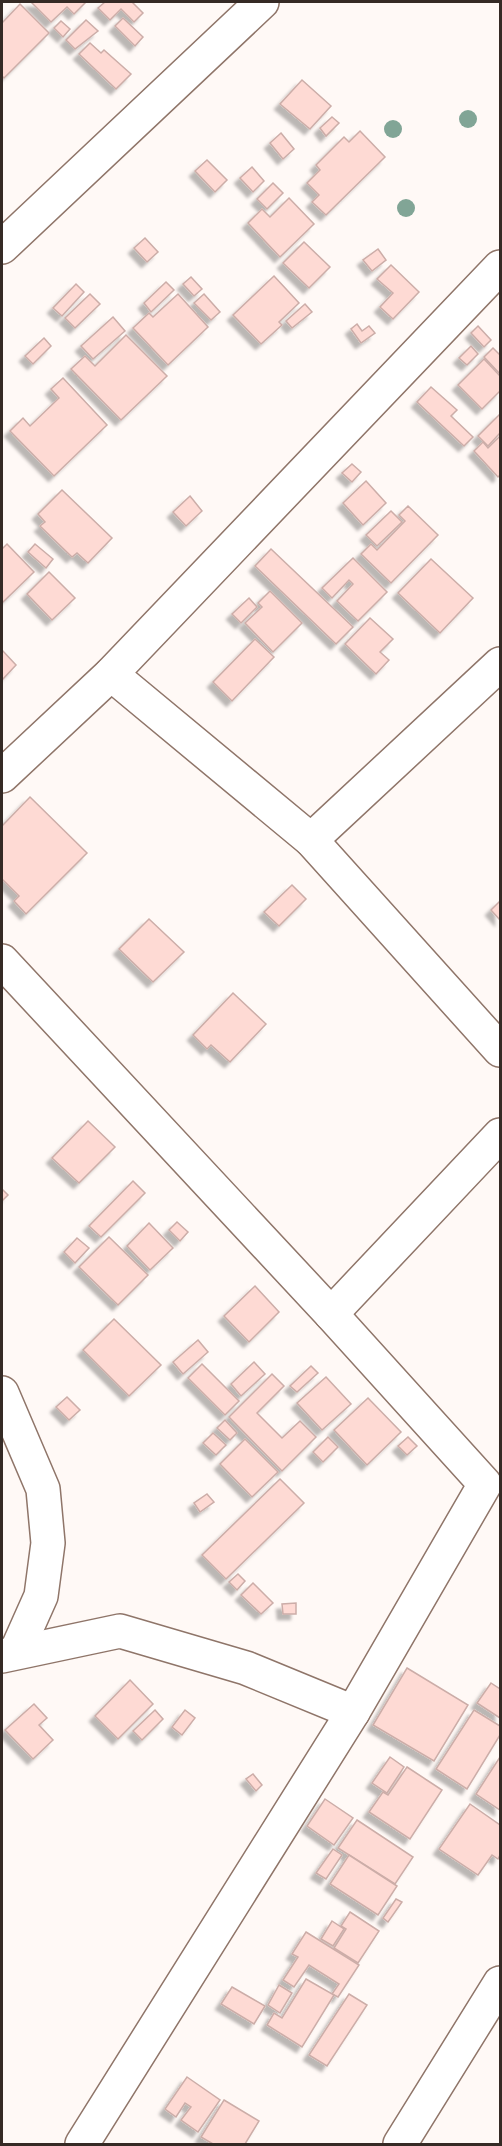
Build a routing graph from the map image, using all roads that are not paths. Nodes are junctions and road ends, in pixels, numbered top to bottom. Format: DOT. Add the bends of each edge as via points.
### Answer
graph roads {
  1 [pos="262,2"];
  2 [pos="2,247"];
  3 [pos="501,267"];
  4 [pos="501,664"];
  5 [pos="111,674"];
  6 [pos="2,776"];
  7 [pos="311,840"];
  8 [pos="2,961"];
  9 [pos="501,1050"];
  10 [pos="501,1135"];
  11 [pos="332,1314"];
  12 [pos="2,1393"];
  13 [pos="493,1490"];
  14 [pos="9,1654"];
  15 [pos="353,1712"];
  16 [pos="501,1983"];
  17 [pos="82,2145"];
  18 [pos="400,2145"];
  1 -- 2 [label="street"];
  3 -- 5 [label="street"];
  4 -- 7 [label="street"];
  5 -- 6 [label="street"];
  5 -- 7 [label="street"];
  7 -- 9 [label="street"];
  8 -- 11 [label="street"];
  10 -- 11 [label="street"];
  11 -- 13 [label="street"];
  12 -- 14 [label="street" via="43,1489 48,1543 41,1596"];
  13 -- 15 [label="street"];
  14 -- 15 [label="street" via="120,1631 246,1668"];
  15 -- 17 [label="street"];
  16 -- 18 [label="street"];
}
